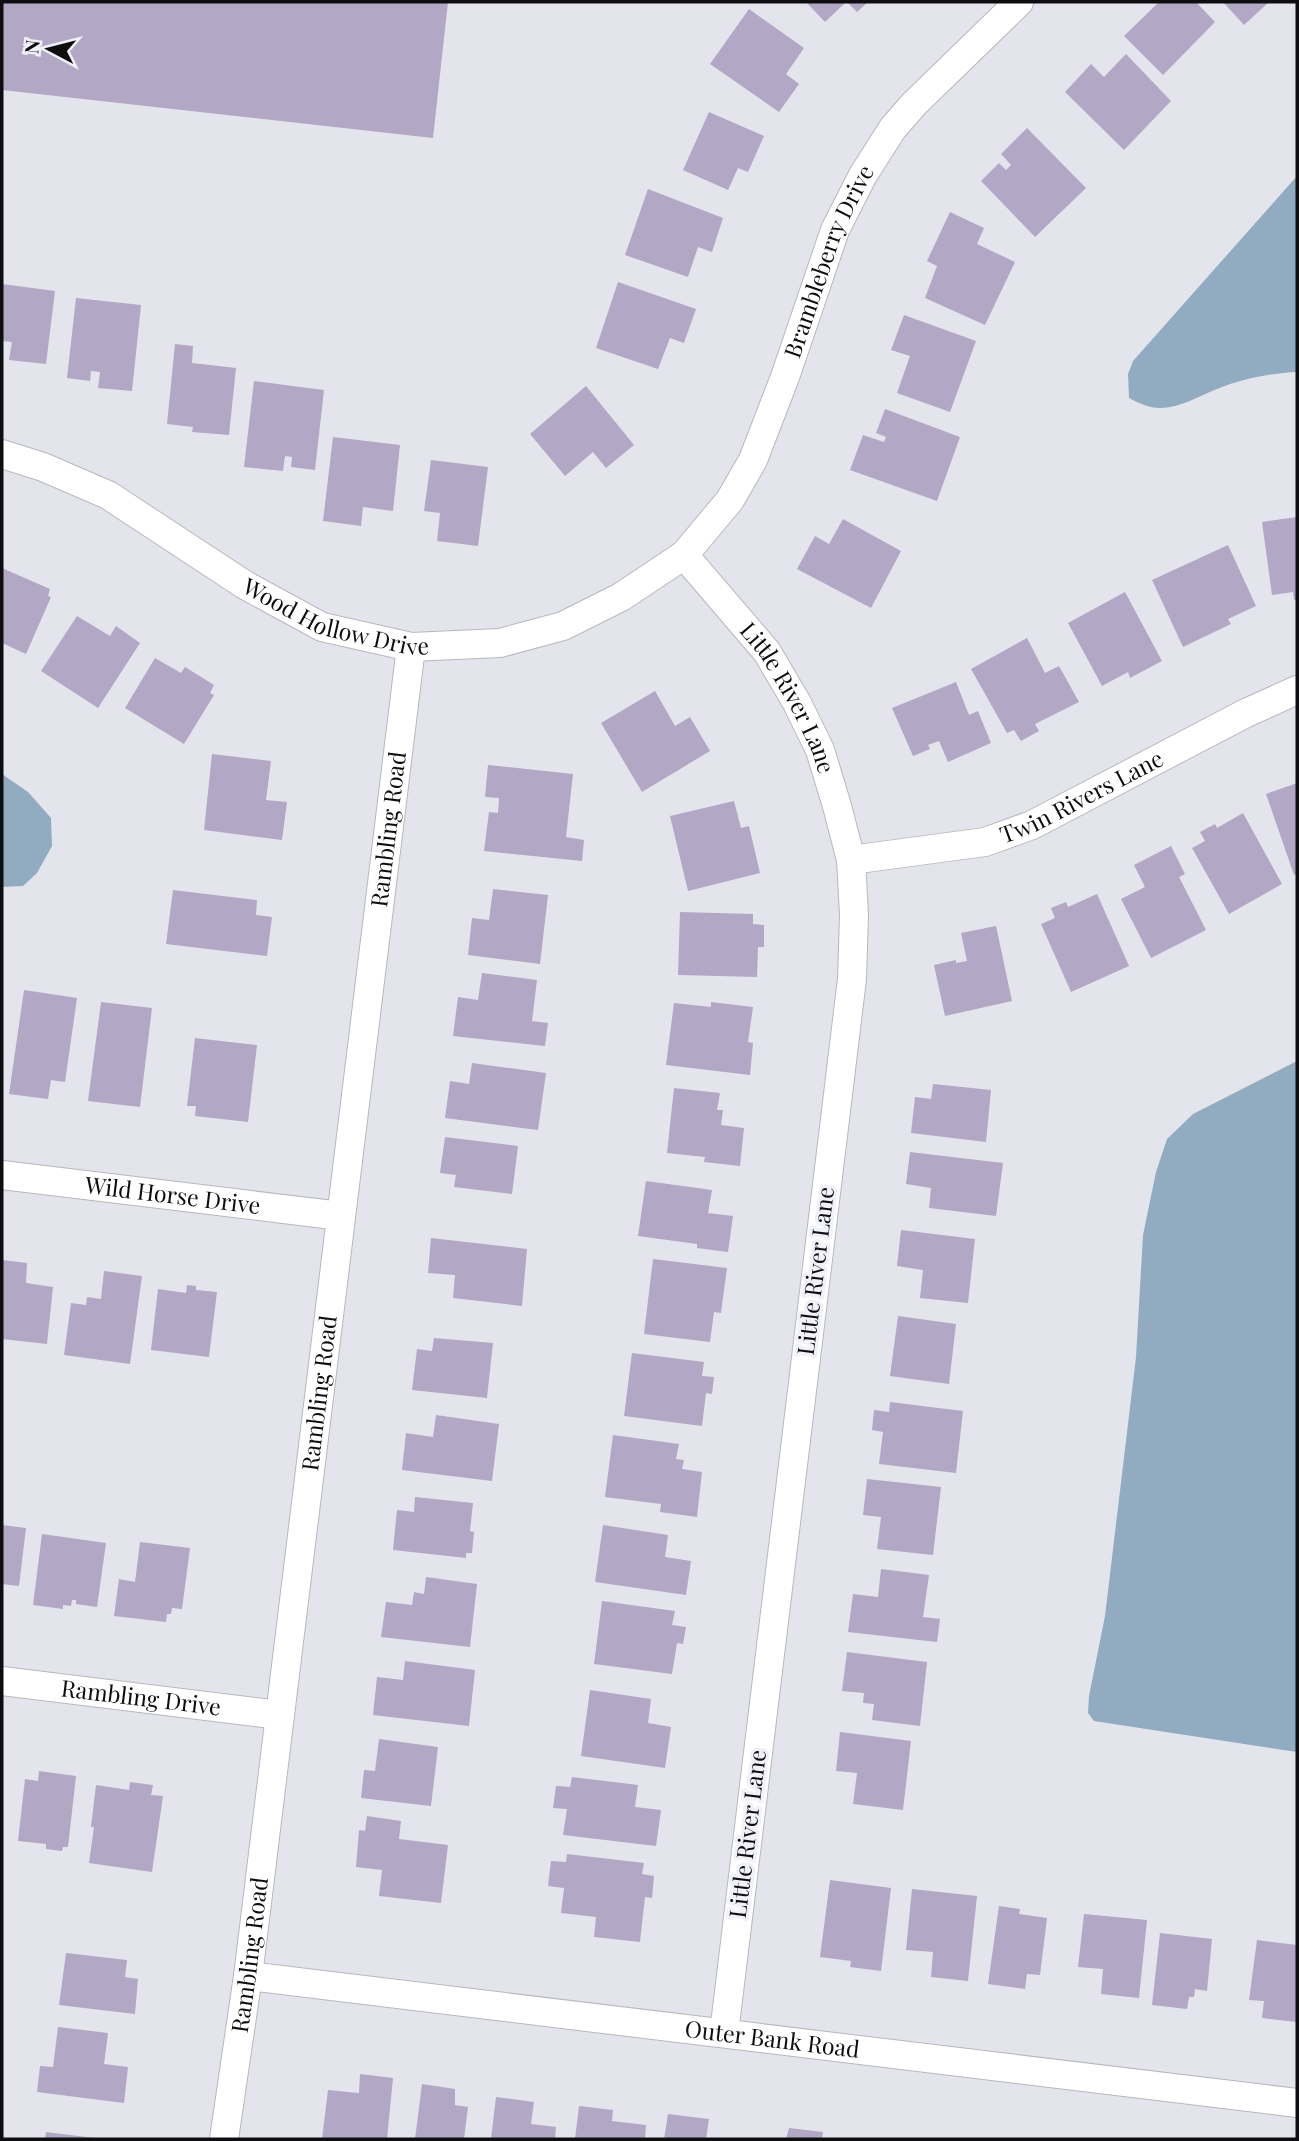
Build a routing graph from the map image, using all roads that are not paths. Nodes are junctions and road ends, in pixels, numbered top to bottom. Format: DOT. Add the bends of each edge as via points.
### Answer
graph roads {
  1 [pos="1019,2"];
  2 [pos="2,454"];
  3 [pos="684,555"];
  4 [pos="411,647"];
  5 [pos="1297,690"];
  6 [pos="851,860"];
  7 [pos="2,1175"];
  8 [pos="341,1216"];
  9 [pos="2,1681"];
  10 [pos="280,1715"];
  11 [pos="248,1976"];
  12 [pos="724,2033"];
  13 [pos="1297,2103"];
  14 [pos="224,2139"];
  1 -- 3 [label="street, Brambleberry Drive" via="914,104 863,175 835,230 754,460 730,500"];
  2 -- 4 [label="street, Wood Hollow Drive" via="108,495 245,584 322,627"];
  3 -- 4 [label="street, Wood Hollow Drive" via="621,597 563,626 500,643"];
  3 -- 6 [label="street, Little River Lane" via="767,652 797,704 820,750"];
  4 -- 8 [label="street, Rambling Road"];
  5 -- 6 [label="street, Twin Rivers Lane" via="1032,825 985,842"];
  6 -- 12 [label="street, Little River Lane" via="852,979"];
  7 -- 8 [label="street, Wild Horse Drive"];
  8 -- 10 [label="street, Rambling Road"];
  9 -- 10 [label="street, Rambling Drive"];
  10 -- 11 [label="street, Rambling Road"];
  11 -- 12 [label="street, Outer Bank Road"];
  11 -- 14 [label="street, Rambling Road"];
  12 -- 13 [label="street, Outer Bank Road"];
}
